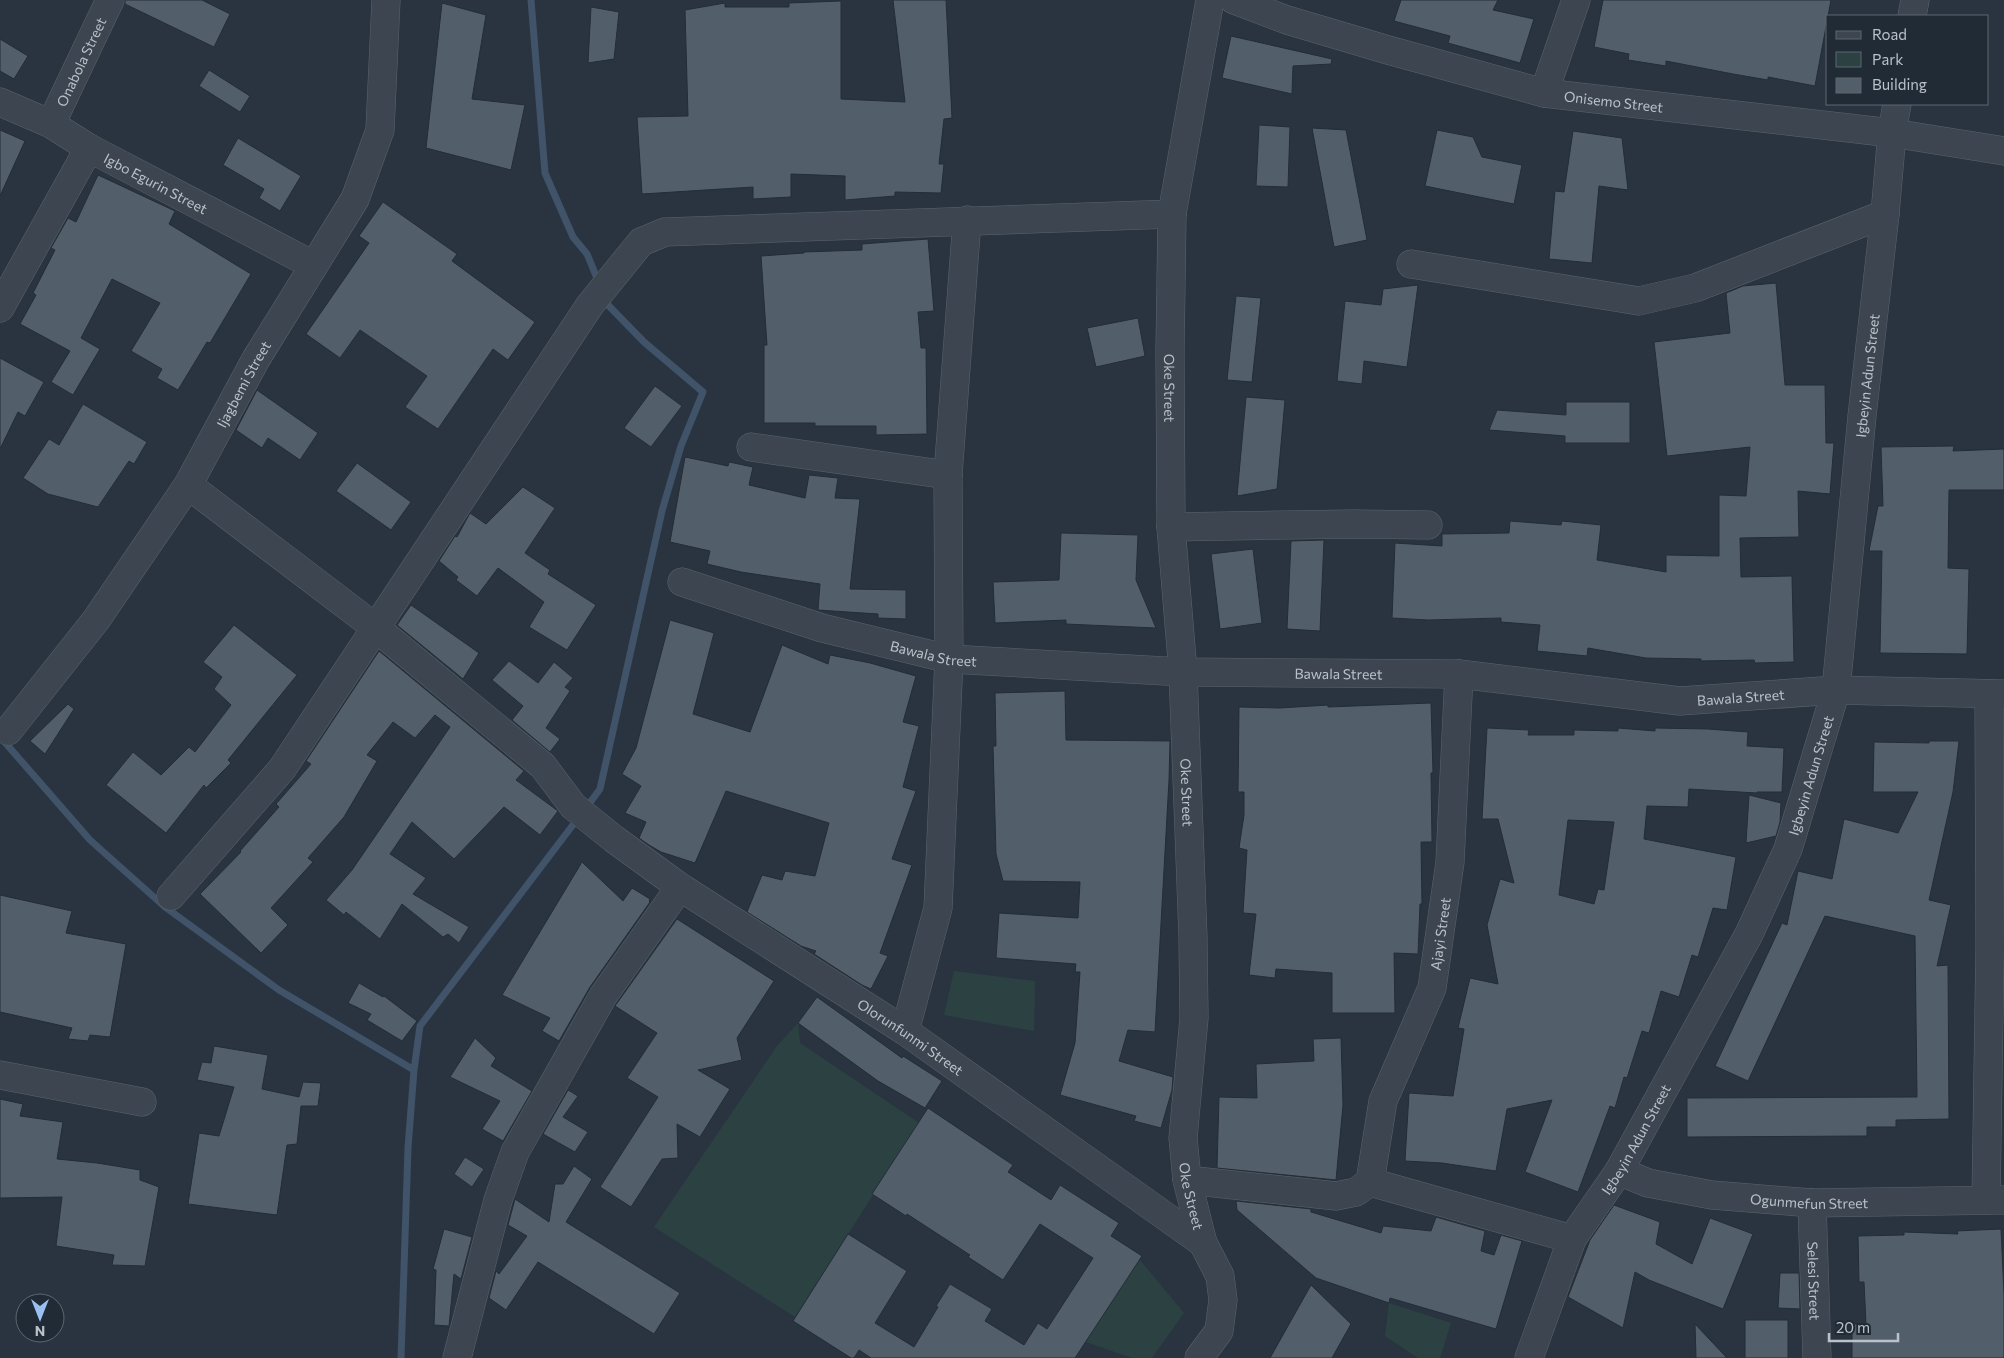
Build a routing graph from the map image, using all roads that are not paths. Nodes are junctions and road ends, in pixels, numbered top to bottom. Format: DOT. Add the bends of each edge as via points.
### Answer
graph roads {
  1 [pos="110,0"];
  2 [pos="386,0"];
  3 [pos="1210,0"];
  4 [pos="1234,0"];
  5 [pos="1576,0"];
  6 [pos="1915,0"];
  7 [pos="1912,15"];
  8 [pos="1544,93"];
  9 [pos="0,102"];
  10 [pos="1897,105"];
  11 [pos="51,124"];
  12 [pos="1892,133"];
  13 [pos="89,148"];
  14 [pos="2004,150"];
  15 [pos="1172,214"];
  16 [pos="1885,214"];
  17 [pos="967,220"];
  18 [pos="1411,264"];
  19 [pos="313,265"];
  20 [pos="0,308"];
  21 [pos="751,447"];
  22 [pos="948,475"];
  23 [pos="188,485"];
  24 [pos="1428,525"];
  25 [pos="1172,527"];
  26 [pos="682,582"];
  27 [pos="376,628"];
  28 [pos="949,659"];
  29 [pos="1183,672"];
  30 [pos="1459,674"];
  31 [pos="1836,690"];
  32 [pos="1996,694"];
  33 [pos="8,731"];
  34 [pos="680,887"];
  35 [pos="171,896"];
  36 [pos="1997,948"];
  37 [pos="905,1032"];
  38 [pos="0,1075"];
  39 [pos="142,1102"];
  40 [pos="1619,1171"];
  41 [pos="1187,1180"];
  42 [pos="1370,1182"];
  43 [pos="1995,1200"];
  44 [pos="1812,1203"];
  45 [pos="1572,1239"];
  46 [pos="1203,1243"];
  47 [pos="457,1358"];
  48 [pos="1199,1358"];
  49 [pos="1529,1358"];
  50 [pos="1816,1358"];
  1 -- 11 [label="street, Onabola Street"];
  2 -- 19 [label="street, Ijagbemi Street" via="380,130 356,199"];
  3 -- 15 [label="street, Oke Street"];
  4 -- 8 [label="street, Onisemo Street" via="1314,28"];
  5 -- 8 [label="street"];
  6 -- 7 [label="street"];
  8 -- 12 [label="street, Onisemo Street"];
  9 -- 11 [label="street, Igbo Egurin Street"];
  10 -- 12 [label="street, Igbeyin Adun Street"];
  11 -- 13 [label="street, Igbo Egurin Street"];
  12 -- 14 [label="street, Onisemo Street"];
  12 -- 16 [label="street, Igbeyin Adun Street"];
  13 -- 19 [label="street, Igbo Egurin Street"];
  13 -- 20 [label="street"];
  15 -- 17 [label="street"];
  15 -- 25 [label="street, Oke Street"];
  16 -- 18 [label="street" via="1696,288 1639,301"];
  16 -- 31 [label="street, Igbeyin Adun Street"];
  17 -- 22 [label="street"];
  17 -- 27 [label="street" via="665,232 640,242 590,304"];
  19 -- 23 [label="street, Ijagbemi Street" via="256,359"];
  21 -- 22 [label="street"];
  22 -- 28 [label="street"];
  23 -- 27 [label="street, Olorunfunmi Street"];
  23 -- 33 [label="street, Ijagbemi Street" via="96,620"];
  24 -- 25 [label="street"];
  25 -- 29 [label="street, Oke Street"];
  26 -- 28 [label="street, Bawala Street" via="822,628"];
  27 -- 34 [label="street, Olorunfunmi Street" via="544,766 573,806"];
  27 -- 35 [label="street" via="282,770"];
  28 -- 29 [label="street, Bawala Street"];
  28 -- 37 [label="street" via="938,908"];
  29 -- 30 [label="street, Bawala Street"];
  29 -- 41 [label="street, Oke Street" via="1194,1018 1183,1138"];
  30 -- 31 [label="street, Bawala Street" via="1680,701"];
  30 -- 42 [label="street, Ajayi Street" via="1450,862 1432,988 1383,1101"];
  31 -- 32 [label="street, Bawala Street"];
  31 -- 40 [label="street, Igbeyin Adun Street" via="1788,849 1749,934"];
  32 -- 36 [label="street"];
  34 -- 37 [label="street, Olorunfunmi Street"];
  34 -- 47 [label="street" via="602,996 515,1152 498,1200"];
  36 -- 43 [label="street"];
  37 -- 46 [label="street, Olorunfunmi Street"];
  38 -- 39 [label="street"];
  40 -- 44 [label="street, Ogunmefun Street" via="1648,1183 1712,1195"];
  40 -- 45 [label="street, Igbeyin Adun Street"];
  41 -- 42 [label="street" via="1336,1196 1356,1192"];
  41 -- 46 [label="street, Oke Street"];
  42 -- 45 [label="street"];
  43 -- 44 [label="street, Ogunmefun Street"];
  44 -- 50 [label="street, Selesi Street"];
  45 -- 49 [label="street, Igbeyin Adun Street"];
  46 -- 48 [label="street, Oke Street" via="1220,1276 1223,1300 1219,1331"];
}
